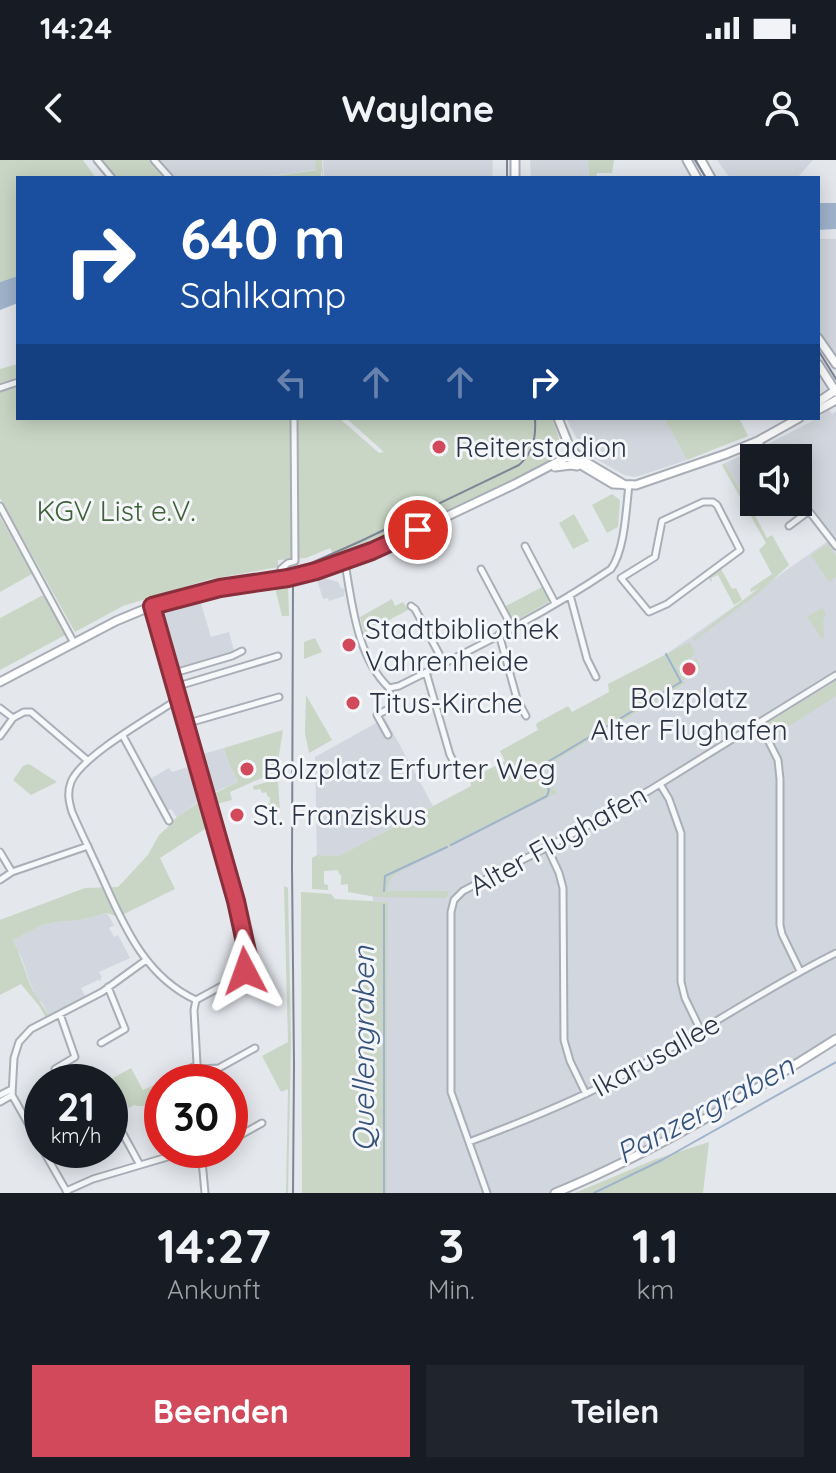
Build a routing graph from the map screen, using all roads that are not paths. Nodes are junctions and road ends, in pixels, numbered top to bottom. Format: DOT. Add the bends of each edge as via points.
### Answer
graph roads {
  1 [pos="97,160"];
  2 [pos="154,160"];
  3 [pos="110,176"];
  4 [pos="168,176"];
  5 [pos="820,341"];
  6 [pos="836,364"];
  7 [pos="820,367"];
  8 [pos="836,391"];
  9 [pos="294,420"];
  10 [pos="558,420"];
  11 [pos="558,420"];
  12 [pos="795,420"];
  13 [pos="563,440"];
  14 [pos="758,441"];
  15 [pos="760,444"];
  16 [pos="570,448"];
  17 [pos="570,457"];
  18 [pos="581,459"];
  19 [pos="555,464"];
  20 [pos="586,469"];
  21 [pos="627,485"];
  22 [pos="0,506"];
  23 [pos="812,515"];
  24 [pos="802,516"];
  25 [pos="789,526"];
  26 [pos="525,546"];
  27 [pos="836,546"];
  28 [pos="345,562"];
  29 [pos="613,567"];
  30 [pos="481,569"];
  31 [pos="621,578"];
  32 [pos="283,579"];
  33 [pos="570,595"];
  34 [pos="555,603"];
  35 [pos="152,606"];
  36 [pos="411,606"];
  37 [pos="512,627"];
  38 [pos="499,634"];
  39 [pos="74,643"];
  40 [pos="242,651"];
  41 [pos="232,656"];
  42 [pos="278,656"];
  43 [pos="444,663"];
  44 [pos="235,669"];
  45 [pos="426,672"];
  46 [pos="171,674"];
  47 [pos="836,675"];
  48 [pos="596,677"];
  49 [pos="0,682"];
  50 [pos="175,687"];
  51 [pos="389,688"];
  52 [pos="279,697"];
  53 [pos="178,699"];
  54 [pos="0,708"];
  55 [pos="526,716"];
  56 [pos="13,718"];
  57 [pos="759,722"];
  58 [pos="185,724"];
  59 [pos="388,735"];
  60 [pos="0,736"];
  61 [pos="123,736"];
  62 [pos="87,760"];
  63 [pos="459,771"];
  64 [pos="660,784"];
  65 [pos="169,821"];
  66 [pos="88,846"];
  67 [pos="548,849"];
  68 [pos="0,852"];
  69 [pos="12,872"];
  70 [pos="0,880"];
  71 [pos="836,953"];
  72 [pos="146,960"];
  73 [pos="800,971"];
  74 [pos="108,987"];
  75 [pos="196,1000"];
  76 [pos="60,1014"];
  77 [pos="701,1031"];
  78 [pos="836,1039"];
  79 [pos="101,1043"];
  80 [pos="255,1048"];
  81 [pos="63,1064"];
  82 [pos="197,1064"];
  83 [pos="226,1064"];
  84 [pos="12,1092"];
  85 [pos="586,1094"];
  86 [pos="0,1095"];
  87 [pos="0,1102"];
  88 [pos="24,1114"];
  89 [pos="262,1123"];
  90 [pos="248,1131"];
  91 [pos="469,1142"];
  92 [pos="128,1143"];
  93 [pos="144,1164"];
  94 [pos="140,1165"];
  95 [pos="54,1168"];
  96 [pos="203,1168"];
  97 [pos="67,1192"];
  98 [pos="205,1193"];
  99 [pos="487,1193"];
  100 [pos="555,1193"];
  1 -- 3 [label="street"];
  2 -- 4 [label="street"];
  5 -- 6 [label="street"];
  7 -- 8 [label="street"];
  9 -- 32 [label="street" via="295,561 281,569"];
  10 -- 13 [label="street"];
  11 -- 16 [label="street"];
  12 -- 14 [label="street"];
  13 -- 17 [label="street"];
  13 -- 19 [label="street"];
  14 -- 15 [label="street"];
  14 -- 21 [label="street"];
  16 -- 17 [label="street"];
  16 -- 18 [label="street"];
  17 -- 18 [label="street"];
  17 -- 19 [label="street"];
  17 -- 20 [label="street"];
  18 -- 21 [label="street"];
  19 -- 20 [label="street"];
  19 -- 28 [label="street"];
  20 -- 21 [label="street" via="613,484"];
  21 -- 29 [label="street" via="621,545"];
  22 -- 39 [label="street"];
  23 -- 27 [label="street"];
  24 -- 25 [label="street"];
  26 -- 34 [label="street"];
  28 -- 32 [label="street"];
  28 -- 51 [label="street" via="361,637"];
  29 -- 31 [label="street"];
  29 -- 33 [label="street"];
  30 -- 37 [label="street"];
  31 -- 31 [label="street" via="649,612 740,550 717,505 703,502 662,521 655,557"];
  32 -- 35 [label="street"];
  33 -- 34 [label="street"];
  33 -- 48 [label="street"];
  34 -- 37 [label="street"];
  35 -- 39 [label="street"];
  35 -- 46 [label="street"];
  36 -- 43 [label="street"];
  37 -- 38 [label="street"];
  38 -- 43 [label="street"];
  38 -- 55 [label="street"];
  39 -- 49 [label="street"];
  40 -- 41 [label="street"];
  41 -- 44 [label="street"];
  41 -- 46 [label="street"];
  42 -- 44 [label="street"];
  43 -- 45 [label="street"];
  44 -- 50 [label="street"];
  45 -- 51 [label="street"];
  45 -- 63 [label="street"];
  46 -- 50 [label="street"];
  47 -- 57 [label="street, Alter Flughafen"];
  50 -- 53 [label="street"];
  51 -- 59 [label="street" via="392,707 377,715"];
  52 -- 58 [label="street"];
  53 -- 58 [label="street"];
  53 -- 61 [label="street"];
  54 -- 56 [label="street"];
  56 -- 60 [label="street"];
  56 -- 62 [label="street" via="31,712"];
  57 -- 64 [label="street, Alter Flughafen"];
  57 -- 73 [label="street" via="778,760 780,925"];
  58 -- 75 [label="street" via="248,956 242,975"];
  61 -- 62 [label="street"];
  61 -- 65 [label="street"];
  62 -- 66 [label="street" via="74,775 68,797"];
  64 -- 67 [label="street, Alter Flughafen"];
  64 -- 77 [label="street" via="681,833 681,982"];
  66 -- 69 [label="street"];
  66 -- 72 [label="street"];
  67 -- 85 [label="street" via="563,888 564,1040"];
  67 -- 91 [label="street, Alter Flughafen" via="463,891 451,908 451,1092"];
  68 -- 69 [label="street"];
  69 -- 70 [label="street"];
  71 -- 73 [label="street, Ikarusallee"];
  72 -- 74 [label="street"];
  72 -- 75 [label="street"];
  73 -- 77 [label="street, Ikarusallee"];
  74 -- 76 [label="street"];
  74 -- 79 [label="street" via="125,1029"];
  75 -- 82 [label="street"];
  76 -- 81 [label="street" via="75,1057"];
  76 -- 84 [label="street" via="19,1042"];
  77 -- 85 [label="street, Ikarusallee"];
  78 -- 100 [label="street" via="662,1143"];
  80 -- 83 [label="street"];
  84 -- 86 [label="street"];
  84 -- 87 [label="street"];
  84 -- 88 [label="street"];
  85 -- 91 [label="street, Ikarusallee"];
  89 -- 90 [label="street"];
  91 -- 99 [label="street, Alter Flughafen"];
  92 -- 94 [label="street"];
  93 -- 94 [label="street"];
  94 -- 97 [label="street"];
  95 -- 97 [label="street"];
  96 -- 98 [label="street"];
}
